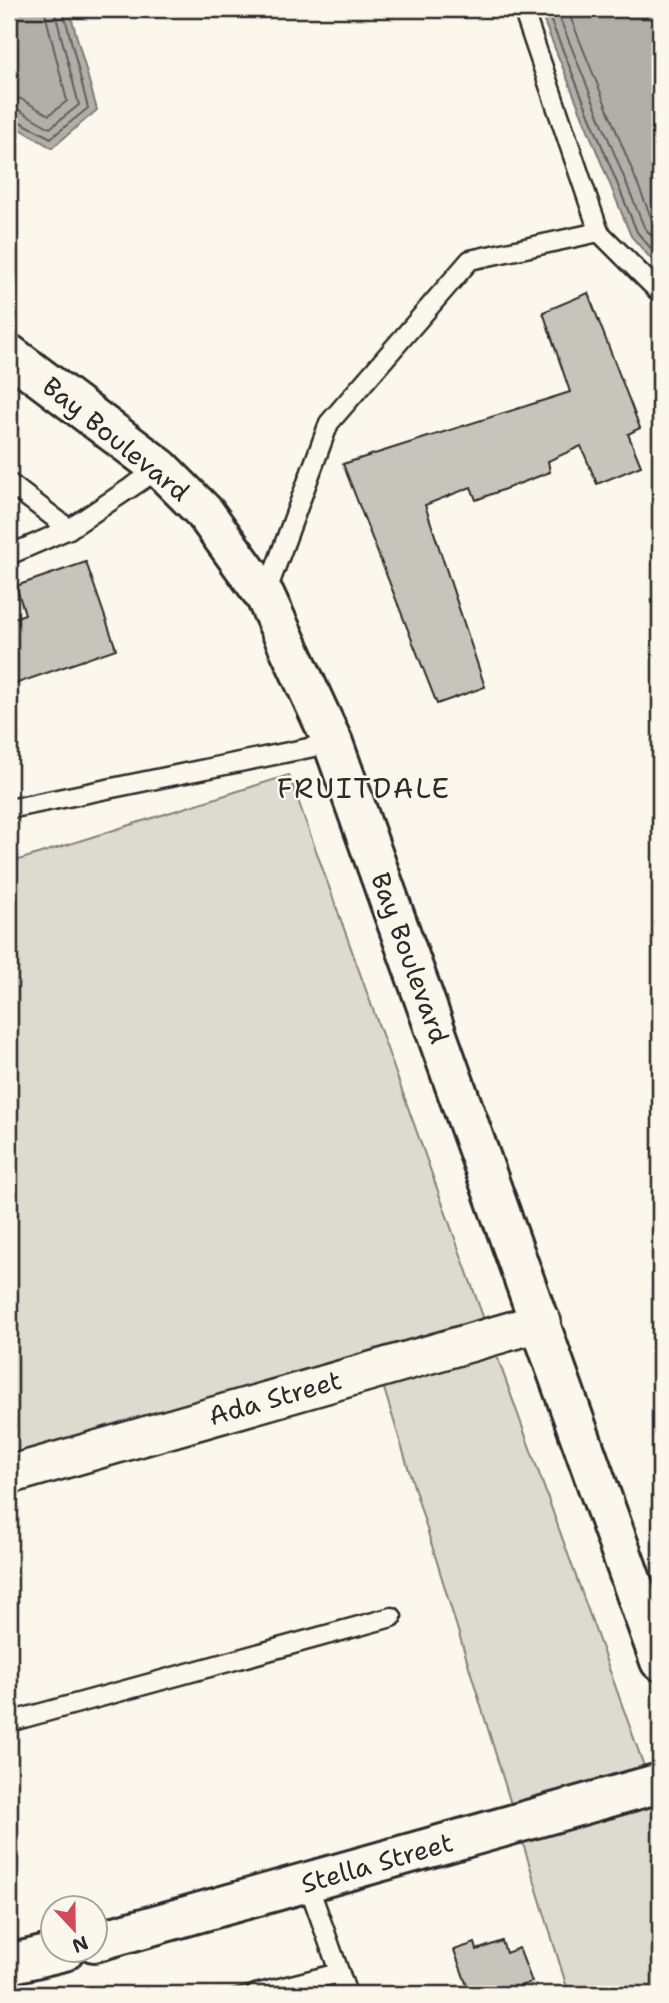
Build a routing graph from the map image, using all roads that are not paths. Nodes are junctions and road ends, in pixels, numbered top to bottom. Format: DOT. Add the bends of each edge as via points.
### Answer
graph roads {
  1 [pos="523,9"];
  2 [pos="599,232"];
  3 [pos="660,293"];
  4 [pos="9,354"];
  5 [pos="160,468"];
  6 [pos="9,483"];
  7 [pos="69,529"];
  8 [pos="9,555"];
  9 [pos="265,596"];
  10 [pos="332,743"];
  11 [pos="9,809"];
  12 [pos="542,1322"];
  13 [pos="9,1475"];
  14 [pos="392,1617"];
  15 [pos="660,1661"];
  16 [pos="9,1722"];
  17 [pos="660,1783"];
  18 [pos="308,1884"];
  19 [pos="108,1938"];
  20 [pos="38,1957"];
  21 [pos="9,1964"];
  22 [pos="339,1973"];
  23 [pos="256,1994"];
  24 [pos="347,1994"];
  1 -- 2 [label="lane"];
  2 -- 3 [label="lane"];
  2 -- 9 [label="lane" via="470,260 329,423"];
  4 -- 5 [label="street, Bay Boulevard"];
  5 -- 7 [label="lane"];
  5 -- 9 [label="street, Bay Boulevard" via="205,513"];
  6 -- 7 [label="lane"];
  7 -- 8 [label="lane"];
  9 -- 10 [label="street, Bay Boulevard"];
  10 -- 11 [label="lane"];
  10 -- 12 [label="street, Bay Boulevard"];
  12 -- 13 [label="street, Ada Street"];
  12 -- 15 [label="street, Bay Boulevard"];
  14 -- 16 [label="lane"];
  17 -- 18 [label="street, Stella Street"];
  18 -- 19 [label="street, Stella Street"];
  18 -- 22 [label="lane"];
  20 -- 21 [label="street"];
  22 -- 23 [label="lane"];
  22 -- 24 [label="lane"];
}
